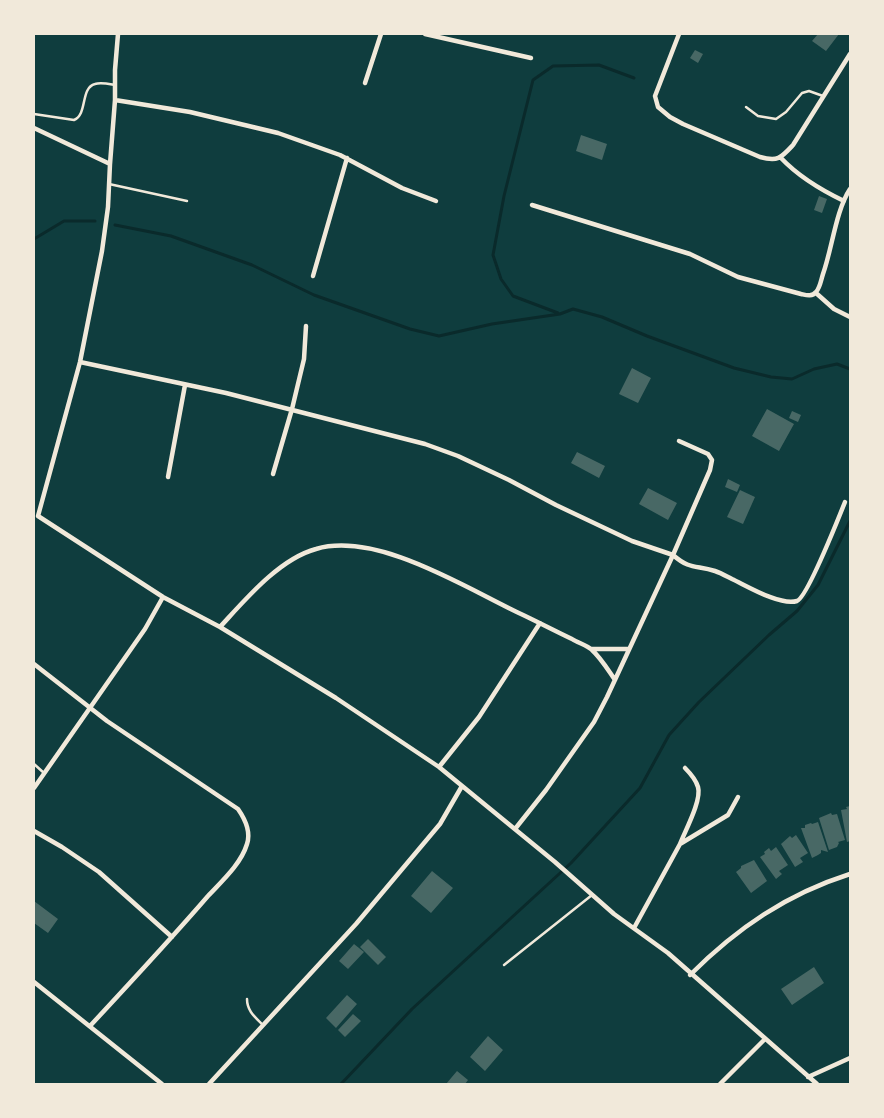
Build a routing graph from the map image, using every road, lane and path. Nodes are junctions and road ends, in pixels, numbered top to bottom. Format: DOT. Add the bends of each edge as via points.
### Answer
graph roads {
  1 [pos="118,34"];
  2 [pos="381,34"];
  3 [pos="425,34"];
  4 [pos="679,34"];
  5 [pos="850,54"];
  6 [pos="531,58"];
  7 [pos="364,83"];
  8 [pos="115,85"];
  9 [pos="823,96"];
  10 [pos="115,100"];
  11 [pos="746,107"];
  12 [pos="34,114"];
  13 [pos="34,128"];
  14 [pos="347,158"];
  15 [pos="781,158"];
  16 [pos="110,164"];
  17 [pos="109,184"];
  18 [pos="850,189"];
  19 [pos="187,201"];
  20 [pos="436,201"];
  21 [pos="844,201"];
  22 [pos="532,205"];
  23 [pos="313,276"];
  24 [pos="816,293"];
  25 [pos="850,317"];
  26 [pos="306,326"];
  27 [pos="80,362"];
  28 [pos="185,385"];
  29 [pos="292,410"];
  30 [pos="679,441"];
  31 [pos="273,474"];
  32 [pos="168,477"];
  33 [pos="845,502"];
  34 [pos="36,515"];
  35 [pos="673,554"];
  36 [pos="163,597"];
  37 [pos="540,623"];
  38 [pos="220,626"];
  39 [pos="591,649"];
  40 [pos="629,649"];
  41 [pos="34,664"];
  42 [pos="615,680"];
  43 [pos="90,708"];
  44 [pos="34,764"];
  45 [pos="439,767"];
  46 [pos="685,768"];
  47 [pos="44,773"];
  48 [pos="462,786"];
  49 [pos="34,788"];
  50 [pos="738,797"];
  51 [pos="515,829"];
  52 [pos="34,831"];
  53 [pos="680,844"];
  54 [pos="850,874"];
  55 [pos="592,894"];
  56 [pos="634,928"];
  57 [pos="172,937"];
  58 [pos="504,965"];
  59 [pos="690,975"];
  60 [pos="34,982"];
  61 [pos="247,999"];
  62 [pos="263,1025"];
  63 [pos="90,1026"];
  64 [pos="765,1039"];
  65 [pos="850,1058"];
  66 [pos="808,1077"];
  67 [pos="162,1084"];
  68 [pos="209,1084"];
  69 [pos="720,1084"];
  70 [pos="817,1084"];
  1 -- 8 [label="street"];
  2 -- 7 [label="street"];
  3 -- 6 [label="street"];
  4 -- 15 [label="street" via="655,96 658,107 670,118 760,157 770,160"];
  5 -- 9 [label="street"];
  8 -- 10 [label="street"];
  8 -- 12 [label="lane" via="100,83 90,87 80,116 74,120"];
  9 -- 11 [label="lane" via="809,91 802,93 776,119 758,116"];
  9 -- 15 [label="street" via="793,145"];
  10 -- 14 [label="street" via="190,112 269,131"];
  10 -- 16 [label="street"];
  13 -- 16 [label="street"];
  14 -- 20 [label="street" via="402,188"];
  14 -- 23 [label="street"];
  15 -- 21 [label="street" via="820,189"];
  16 -- 17 [label="street"];
  17 -- 19 [label="lane"];
  17 -- 27 [label="street" via="102,251"];
  18 -- 21 [label="street"];
  21 -- 24 [label="street"];
  22 -- 24 [label="street" via="690,254 738,277 801,294"];
  24 -- 25 [label="street" via="834,309"];
  26 -- 29 [label="street" via="304,360"];
  27 -- 28 [label="street"];
  27 -- 34 [label="street"];
  28 -- 29 [label="street"];
  28 -- 32 [label="street"];
  29 -- 31 [label="street"];
  29 -- 35 [label="street" via="417,442 458,456 632,541"];
  30 -- 35 [label="street" via="708,454 712,460"];
  33 -- 35 [label="street" via="810,583 796,601 768,596 715,571 689,566"];
  34 -- 36 [label="street"];
  35 -- 40 [label="street"];
  36 -- 38 [label="street"];
  36 -- 43 [label="street" via="145,629"];
  37 -- 38 [label="street" via="413,562 379,551 340,545 316,549 292,561 256,589"];
  37 -- 39 [label="street"];
  37 -- 45 [label="street" via="478,716"];
  38 -- 45 [label="street"];
  39 -- 40 [label="street"];
  39 -- 42 [label="street"];
  40 -- 42 [label="street"];
  41 -- 43 [label="street"];
  42 -- 51 [label="street" via="594,722"];
  43 -- 47 [label="street"];
  43 -- 57 [label="street" via="238,809 248,829 248,843 236,864"];
  44 -- 47 [label="lane"];
  45 -- 48 [label="street"];
  46 -- 53 [label="street" via="699,792"];
  47 -- 49 [label="street"];
  48 -- 51 [label="street"];
  48 -- 62 [label="street" via="440,824 356,924"];
  50 -- 53 [label="street" via="728,815"];
  51 -- 55 [label="street"];
  52 -- 57 [label="street" via="99,872"];
  53 -- 56 [label="street"];
  54 -- 59 [label="street" via="812,887 770,910 726,942"];
  55 -- 56 [label="street"];
  55 -- 58 [label="lane"];
  56 -- 59 [label="street" via="668,953"];
  57 -- 63 [label="street"];
  59 -- 64 [label="street"];
  60 -- 63 [label="street"];
  61 -- 62 [label="lane" via="247,1006"];
  62 -- 68 [label="street"];
  63 -- 67 [label="street"];
  64 -- 66 [label="street"];
  64 -- 69 [label="street"];
  65 -- 66 [label="street"];
  66 -- 70 [label="street"];
}
